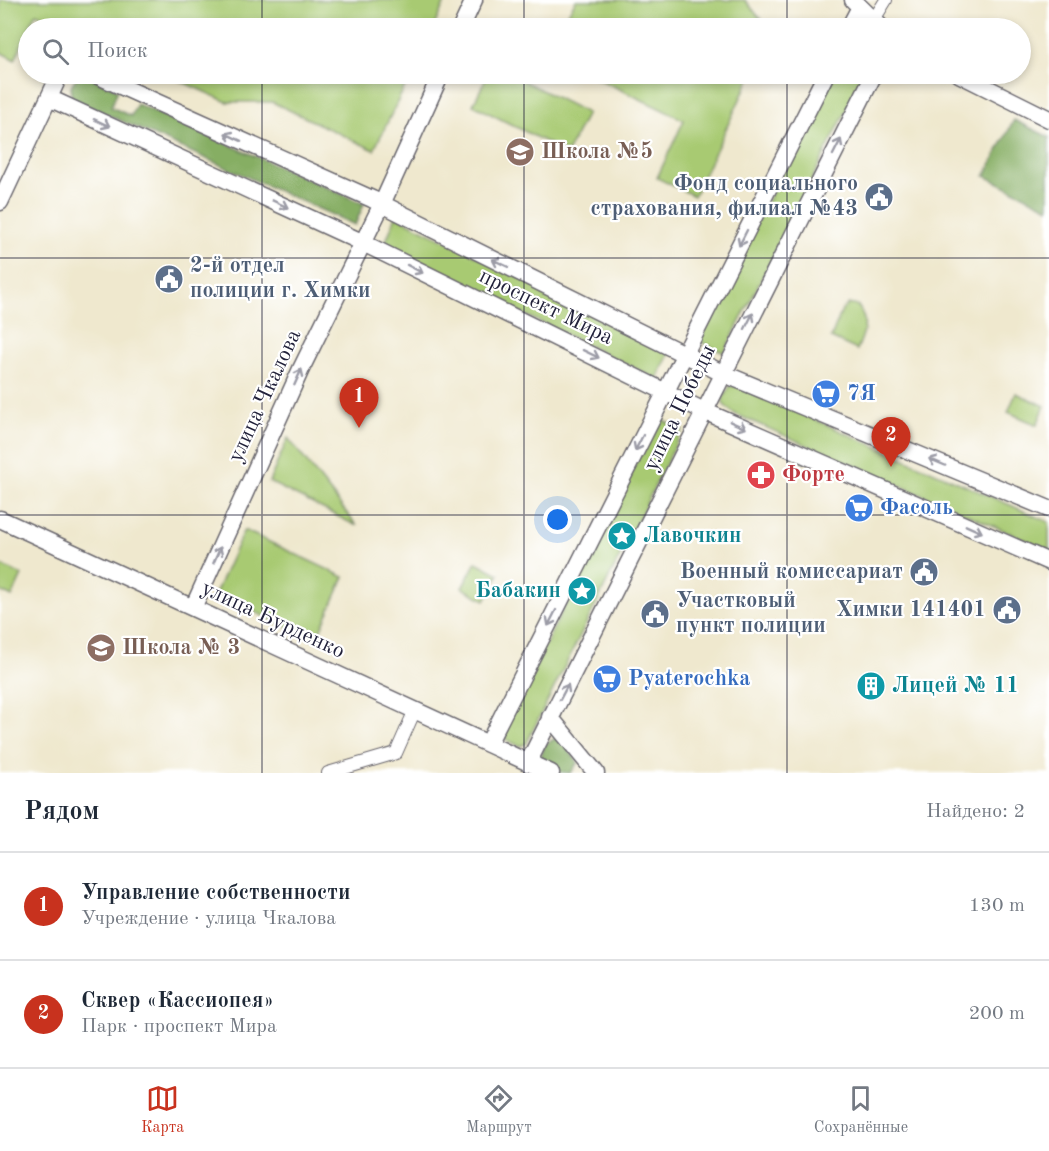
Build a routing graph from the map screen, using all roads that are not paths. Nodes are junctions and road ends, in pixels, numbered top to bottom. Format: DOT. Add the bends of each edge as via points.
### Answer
graph roads {
  1 [pos="474,0"];
  2 [pos="886,0"];
  3 [pos="857,3"];
  4 [pos="466,18"];
  5 [pos="852,18"];
  6 [pos="871,18"];
  7 [pos="880,18"];
  8 [pos="56,84"];
  9 [pos="116,84"];
  10 [pos="436,84"];
  11 [pos="821,84"];
  12 [pos="869,84"];
  13 [pos="979,84"];
  14 [pos="50,98"];
  15 [pos="1049,118"];
  16 [pos="0,202"];
  17 [pos="382,204"];
  18 [pos="363,243"];
  19 [pos="684,354"];
  20 [pos="722,373"];
  21 [pos="666,391"];
  22 [pos="704,411"];
  23 [pos="1049,509"];
  24 [pos="0,519"];
  25 [pos="1049,562"];
  26 [pos="193,608"];
  27 [pos="415,710"];
  28 [pos="550,717"];
  29 [pos="488,744"];
  30 [pos="528,763"];
  31 [pos="328,773"];
  32 [pos="551,773"];
  33 [pos="596,773"];
  1 -- 4 [label="street"];
  2 -- 7 [label="street"];
  3 -- 5 [label="street"];
  3 -- 6 [label="street"];
  8 -- 14 [label="street"];
  17 -- 9 [label="street, проспект Мира, one-way"];
  10 -- 17 [label="street, улица Чкалова"];
  11 -- 19 [label="street, улица Победы, one-way"];
  20 -- 12 [label="street, улица Победы, one-way"];
  13 -- 15 [label="street"];
  14 -- 16 [label="street"];
  14 -- 18 [label="street, проспект Мира, one-way"];
  17 -- 18 [label="street, улица Чкалова"];
  19 -- 17 [label="street, проспект Мира, one-way"];
  18 -- 21 [label="street, проспект Мира, one-way"];
  26 -- 18 [label="street, улица Чкалова, one-way" via="301,369"];
  19 -- 20 [label="street, проспект Мира"];
  19 -- 21 [label="street, улица Победы"];
  20 -- 22 [label="street, улица Победы"];
  23 -- 20 [label="street, проспект Мира, one-way"];
  21 -- 22 [label="street, проспект Мира"];
  21 -- 29 [label="street, улица Победы, one-way"];
  22 -- 25 [label="street, проспект Мира, one-way"];
  28 -- 22 [label="street, улица Победы, one-way"];
  24 -- 26 [label="street, улица Бурденко"];
  26 -- 27 [label="street, улица Бурденко"];
  27 -- 29 [label="street, улица Бурденко"];
  27 -- 31 [label="street" via="396,753"];
  28 -- 30 [label="street, улица Победы"];
  28 -- 33 [label="street"];
  29 -- 30 [label="street, улица Бурденко"];
  30 -- 32 [label="street, улица Бурденко"];
}
